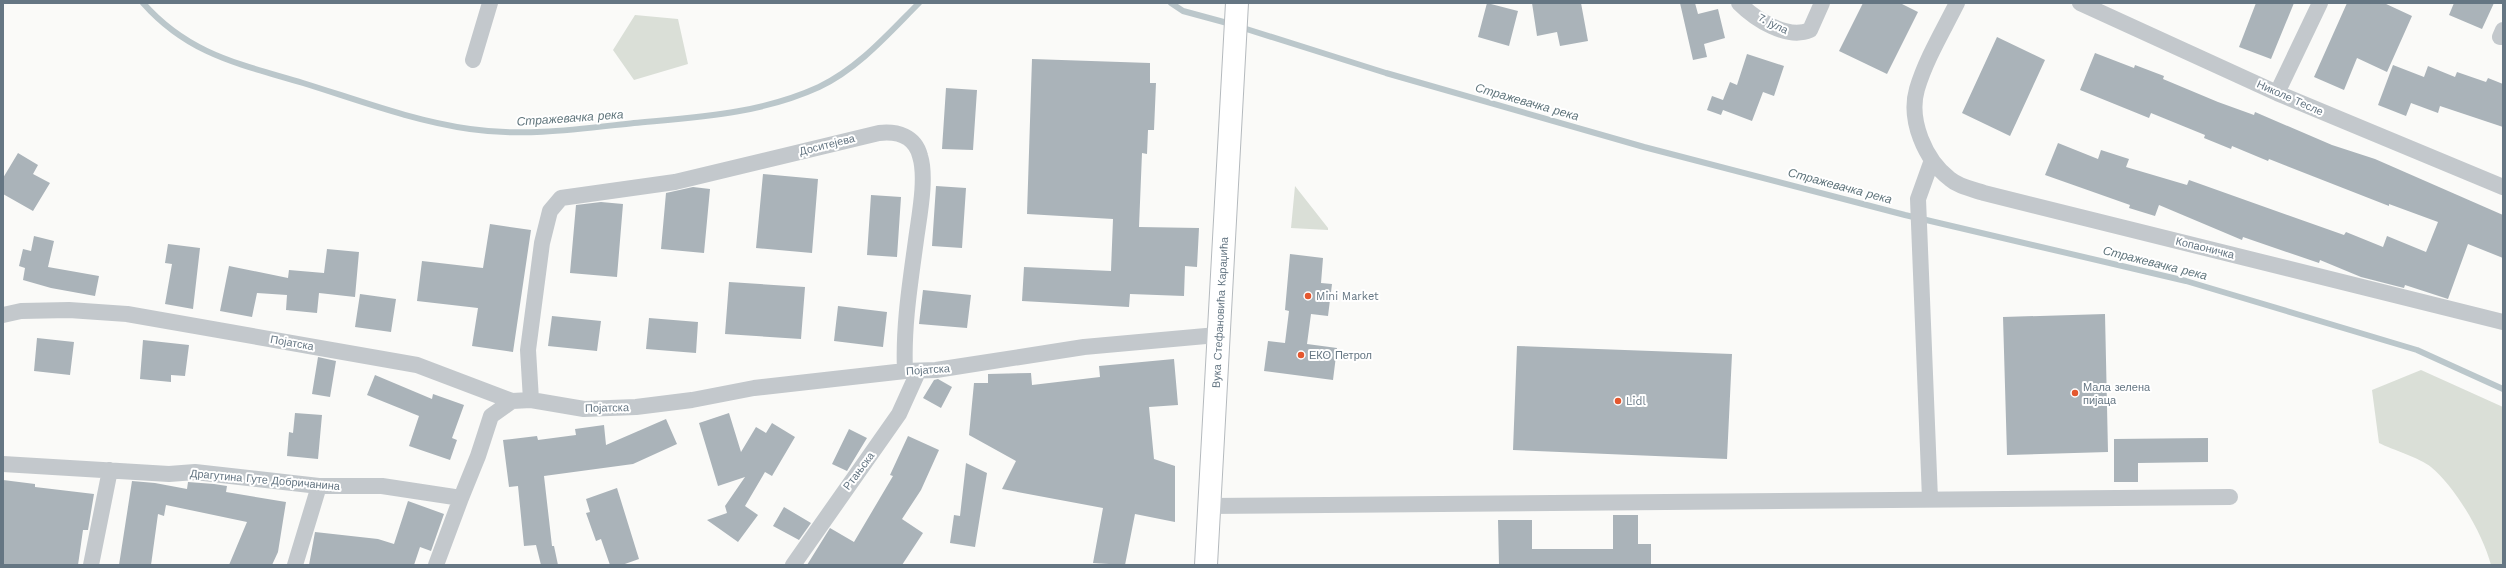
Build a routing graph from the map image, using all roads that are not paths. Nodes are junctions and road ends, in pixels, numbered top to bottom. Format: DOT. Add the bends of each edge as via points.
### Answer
graph roads {
  1 [pos="490,3"];
  2 [pos="1738,3"];
  3 [pos="1822,3"];
  4 [pos="1957,3"];
  5 [pos="2080,3"];
  6 [pos="2320,3"];
  7 [pos="1237,6"];
  8 [pos="473,60"];
  9 [pos="2277,93"];
  10 [pos="1928,153"];
  11 [pos="2503,187"];
  12 [pos="3,315"];
  13 [pos="2503,322"];
  14 [pos="1217,335"];
  15 [pos="911,372"];
  16 [pos="531,400"];
  17 [pos="512,401"];
  18 [pos="3,464"];
  19 [pos="110,470"];
  20 [pos="320,486"];
  21 [pos="2230,497"];
  22 [pos="460,498"];
  23 [pos="1930,499"];
  24 [pos="1209,506"];
  25 [pos="91,565"];
  26 [pos="295,565"];
  27 [pos="436,565"];
  28 [pos="793,565"];
  29 [pos="1206,565"];
  1 -- 8 [label="street"];
  2 -- 3 [label="street, 7. јула" via="1779,29 1796,34 1810,30"];
  4 -- 10 [label="street" via="1917,90 1916,117"];
  5 -- 9 [label="street, Николе Тесле"];
  6 -- 9 [label="street"];
  7 -- 14 [label="main road, Вука Стефановића Караџића"];
  9 -- 11 [label="street, Николе Тесле"];
  10 -- 13 [label="street, Копаоничка" via="1950,180 1984,193"];
  10 -- 23 [label="street" via="1918,199"];
  12 -- 17 [label="street, Појатска" via="69,310 127,314 417,365"];
  14 -- 15 [label="street, Појатска" via="1084,347"];
  14 -- 24 [label="main road, Вука Стефановића Караџића"];
  15 -- 16 [label="street, Појатска" via="754,388 636,407 584,409"];
  15 -- 16 [label="street, Доситејева" via="908,305 922,170 920,155 915,145 901,134 892,132 675,182 561,198 550,211 542,243 528,350"];
  15 -- 28 [label="street, Ртањска" via="899,414"];
  16 -- 17 [label="street, Појатска"];
  17 -- 22 [label="street" via="491,416"];
  18 -- 19 [label="street, Драгутина Гуте Добричанина" via="49,469"];
  19 -- 20 [label="street, Драгутина Гуте Добричанина" via="169,474 195,472"];
  19 -- 25 [label="street"];
  20 -- 22 [label="street, Драгутина Гуте Добричанина" via="382,486"];
  20 -- 26 [label="street"];
  21 -- 23 [label="street"];
  22 -- 27 [label="street"];
  23 -- 24 [label="street"];
  24 -- 29 [label="main road, Вука Стефановића Караџића"];
}
